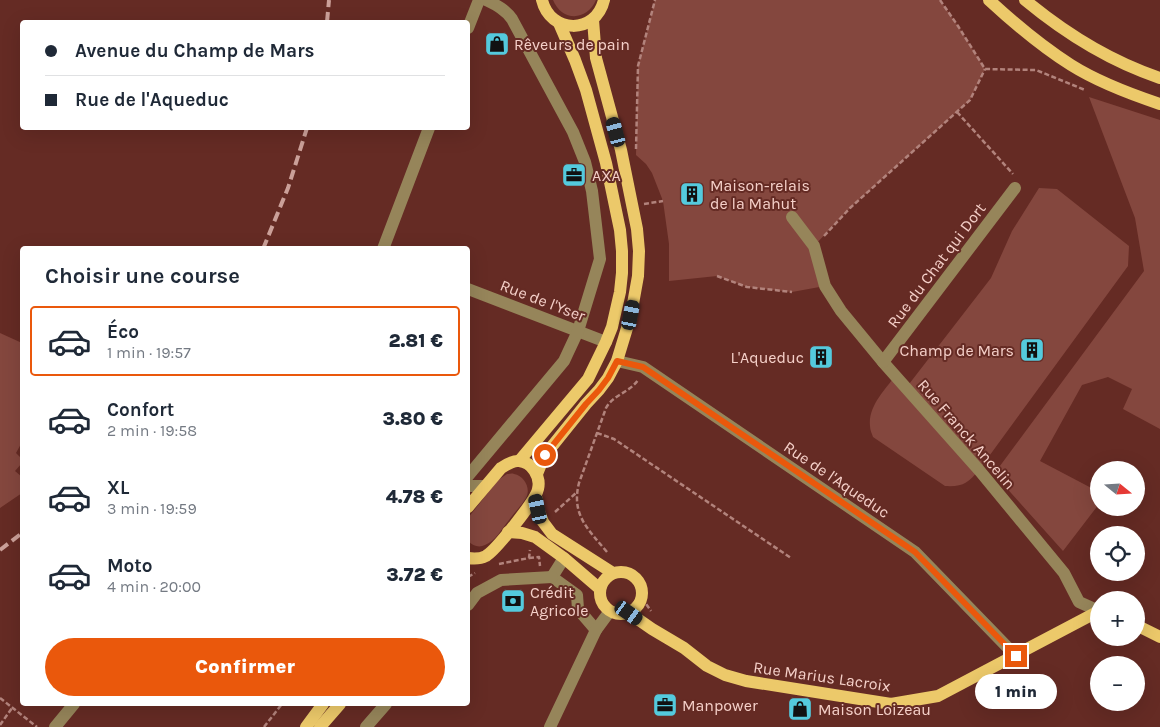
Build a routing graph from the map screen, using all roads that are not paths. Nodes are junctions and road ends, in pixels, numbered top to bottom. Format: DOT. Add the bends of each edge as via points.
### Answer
graph roads {
  1 [pos="478,0"];
  2 [pos="486,0"];
  3 [pos="604,0"];
  4 [pos="989,0"];
  5 [pos="1025,0"];
  6 [pos="541,1"];
  7 [pos="593,20"];
  8 [pos="470,22"];
  9 [pos="559,23"];
  10 [pos="1160,78"];
  11 [pos="1160,104"];
  12 [pos="428,130"];
  13 [pos="1015,188"];
  14 [pos="792,217"];
  15 [pos="384,246"];
  16 [pos="470,290"];
  17 [pos="578,331"];
  18 [pos="606,342"];
  19 [pos="617,361"];
  20 [pos="883,362"];
  21 [pos="520,460"];
  22 [pos="470,474"];
  23 [pos="537,474"];
  24 [pos="470,486"];
  25 [pos="485,486"];
  26 [pos="536,496"];
  27 [pos="470,504"];
  28 [pos="508,532"];
  29 [pos="564,558"];
  30 [pos="470,559"];
  31 [pos="613,572"];
  32 [pos="552,577"];
  33 [pos="600,590"];
  34 [pos="470,602"];
  35 [pos="1090,608"];
  36 [pos="610,611"];
  37 [pos="629,613"];
  38 [pos="1090,617"];
  39 [pos="1145,629"];
  40 [pos="596,630"];
  41 [pos="1160,637"];
  42 [pos="1016,656"];
  43 [pos="72,706"];
  44 [pos="322,706"];
  45 [pos="338,706"];
  46 [pos="384,706"];
  47 [pos="55,727"];
  48 [pos="306,727"];
  49 [pos="320,727"];
  50 [pos="366,727"];
  51 [pos="550,727"];
  1 -- 8 [label="street"];
  2 -- 17 [label="street" via="500,7 512,19 573,132 585,162 600,259"];
  3 -- 7 [label="main road"];
  4 -- 11 [label="main road" via="1025,32 1072,65"];
  5 -- 10 [label="main road" via="1089,47"];
  6 -- 9 [label="main road" via="545,11"];
  7 -- 9 [label="main road" via="571,26"];
  7 -- 19 [label="main road" via="596,58 621,150 638,236 635,296"];
  9 -- 18 [label="main road" via="586,90 620,230 620,292"];
  12 -- 15 [label="street"];
  13 -- 20 [label="street, Rue du Chat qui Dort"];
  14 -- 20 [label="street, Rue Franck Ancelin" via="814,246 824,286"];
  16 -- 17 [label="street, Rue de l'Yser"];
  17 -- 18 [label="street, Rue de l'Yser"];
  17 -- 22 [label="street" via="564,361"];
  18 -- 21 [label="main road" via="588,379"];
  19 -- 23 [label="main road" via="599,390 545,455"];
  19 -- 42 [label="street, Rue de l'Aqueduc" via="643,367 915,552"];
  20 -- 35 [label="street, Rue Franck Ancelin" via="979,470 1064,573 1079,602"];
  21 -- 23 [label="main road"];
  21 -- 25 [label="main road" via="501,468"];
  23 -- 26 [label="main road"];
  24 -- 25 [label="street"];
  25 -- 27 [label="main road"];
  26 -- 28 [label="main road"];
  26 -- 31 [label="main road" via="538,509 552,534"];
  28 -- 29 [label="main road" via="535,537"];
  28 -- 30 [label="main road" via="487,555"];
  29 -- 32 [label="street"];
  29 -- 33 [label="main road"];
  31 -- 33 [label="main road" via="604,579"];
  31 -- 37 [label="main road" via="633,574 641,585 642,598 635,610"];
  32 -- 34 [label="street" via="501,580 477,593"];
  32 -- 40 [label="street" via="577,595 578,609"];
  33 -- 36 [label="main road" via="602,602"];
  36 -- 37 [label="main road"];
  36 -- 40 [label="street"];
  37 -- 42 [label="main road, Rue Marius Lacroix" via="725,675 891,704 938,696"];
  38 -- 42 [label="main road, Rue Marius Lacroix"];
  39 -- 41 [label="main road"];
  40 -- 51 [label="street"];
  43 -- 47 [label="street"];
  44 -- 48 [label="main road"];
  45 -- 49 [label="main road"];
  46 -- 50 [label="street"];
}
